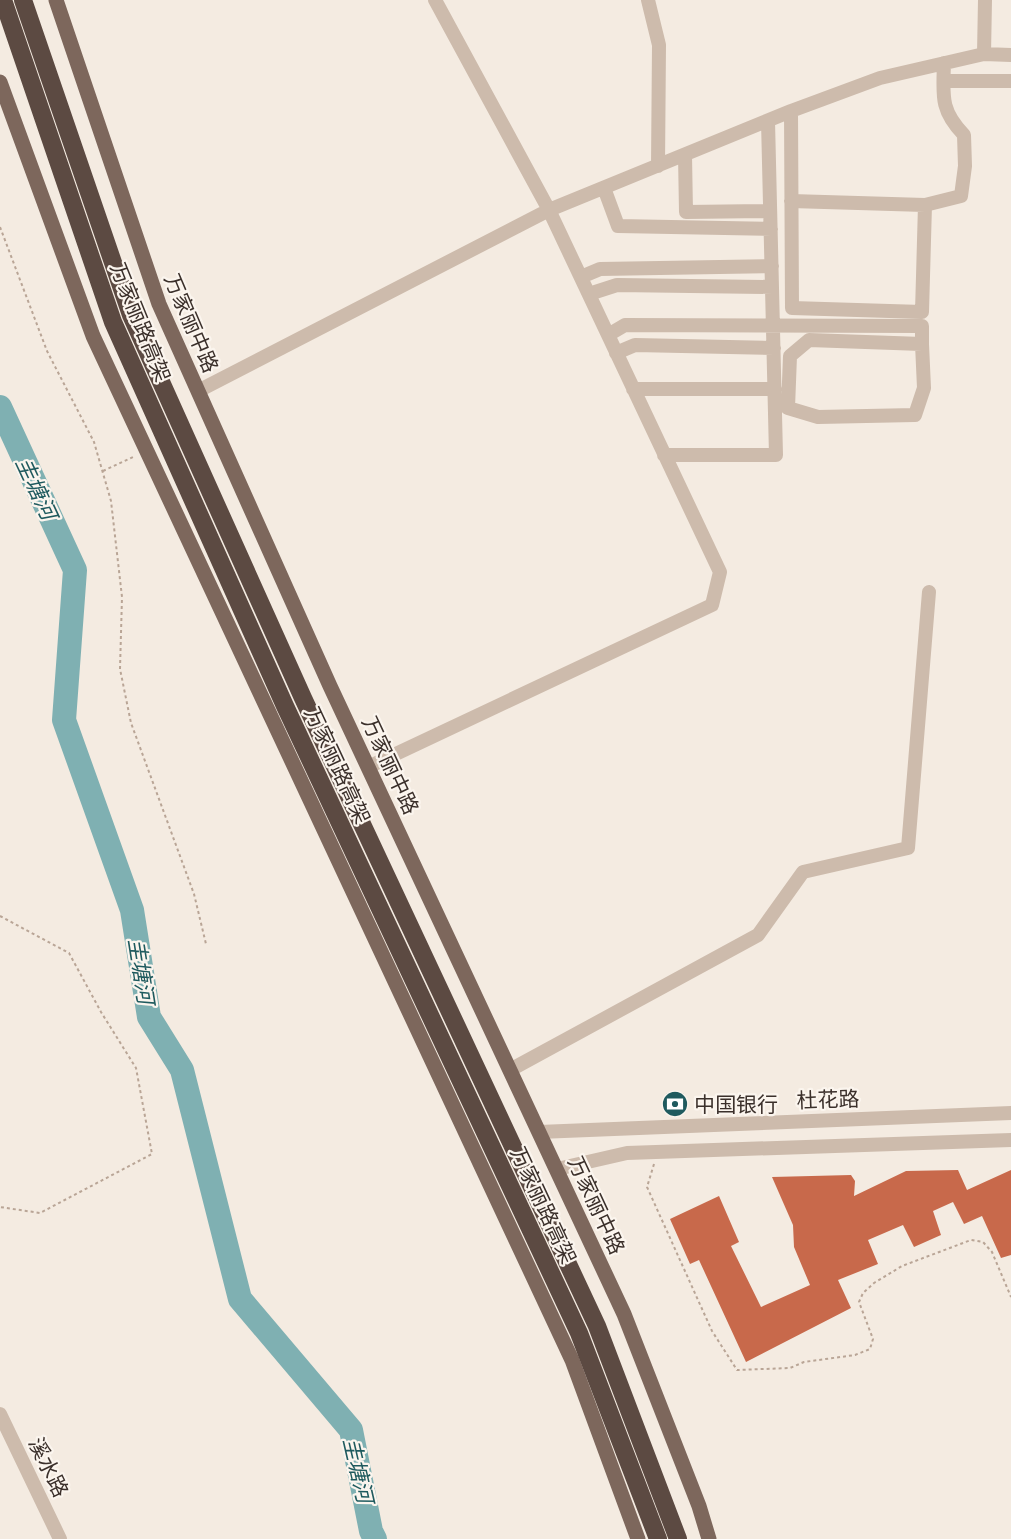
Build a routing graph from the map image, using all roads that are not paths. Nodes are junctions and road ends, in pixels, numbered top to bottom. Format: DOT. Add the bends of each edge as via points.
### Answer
graph roads {
  1 [pos="3,0"];
  2 [pos="23,0"];
  3 [pos="56,0"];
  4 [pos="435,0"];
  5 [pos="648,0"];
  6 [pos="985,0"];
  7 [pos="984,54"];
  8 [pos="1011,55"];
  9 [pos="944,63"];
  10 [pos="944,81"];
  11 [pos="1011,81"];
  12 [pos="0,82"];
  13 [pos="791,111"];
  14 [pos="768,121"];
  15 [pos="685,155"];
  16 [pos="658,166"];
  17 [pos="604,188"];
  18 [pos="791,201"];
  19 [pos="925,205"];
  20 [pos="549,210"];
  21 [pos="771,211"];
  22 [pos="686,212"];
  23 [pos="686,227"];
  24 [pos="771,229"];
  25 [pos="772,266"];
  26 [pos="581,277"];
  27 [pos="772,287"];
  28 [pos="589,294"];
  29 [pos="922,312"];
  30 [pos="773,326"];
  31 [pos="921,326"];
  32 [pos="608,335"];
  33 [pos="922,344"];
  34 [pos="774,348"];
  35 [pos="616,352"];
  36 [pos="633,389"];
  37 [pos="775,389"];
  38 [pos="198,391"];
  39 [pos="664,454"];
  40 [pos="929,592"];
  41 [pos="368,767"];
  42 [pos="510,1070"];
  43 [pos="1011,1113"];
  44 [pos="539,1132"];
  45 [pos="1011,1140"];
  46 [pos="557,1169"];
  47 [pos="0,1413"];
  48 [pos="60,1539"];
  49 [pos="638,1539"];
  50 [pos="658,1539"];
  51 [pos="678,1539"];
  52 [pos="709,1539"];
  1 -- 50 [label="highway, 万家丽路高架" via="114,322 285,706 579,1333"];
  2 -- 51 [label="highway, 万家丽路高架" via="131,315 303,698 597,1326"];
  3 -- 38 [label="main road, 万家丽中路" via="159,304"];
  4 -- 20 [label="street"];
  5 -- 16 [label="street" via="659,45"];
  6 -- 7 [label="street"];
  7 -- 8 [label="street"];
  7 -- 9 [label="street"];
  9 -- 10 [label="street"];
  9 -- 13 [label="street" via="880,78"];
  10 -- 11 [label="street"];
  10 -- 19 [label="street" via="944,104 952,122 964,135 961,196"];
  12 -- 49 [label="main road" via="93,336 572,1360"];
  13 -- 14 [label="street"];
  13 -- 18 [label="street"];
  14 -- 15 [label="street"];
  14 -- 21 [label="street"];
  15 -- 16 [label="street"];
  15 -- 22 [label="street"];
  16 -- 17 [label="street"];
  17 -- 20 [label="street"];
  17 -- 23 [label="street" via="618,226"];
  18 -- 19 [label="street"];
  18 -- 29 [label="street" via="792,308"];
  19 -- 29 [label="street"];
  20 -- 26 [label="street"];
  20 -- 38 [label="street"];
  21 -- 22 [label="street"];
  21 -- 24 [label="street"];
  22 -- 23 [label="street"];
  23 -- 24 [label="street"];
  24 -- 25 [label="street"];
  25 -- 26 [label="street" via="600,269"];
  25 -- 27 [label="street"];
  26 -- 28 [label="street"];
  27 -- 28 [label="street" via="617,285"];
  27 -- 30 [label="street"];
  28 -- 32 [label="street"];
  29 -- 31 [label="street"];
  30 -- 31 [label="street"];
  30 -- 32 [label="street" via="625,325"];
  30 -- 34 [label="street"];
  31 -- 33 [label="street"];
  32 -- 35 [label="street"];
  33 -- 33 [label="street" via="809,340 790,356 788,408 818,417 915,415 924,388"];
  34 -- 35 [label="street" via="635,345"];
  34 -- 37 [label="street"];
  35 -- 36 [label="street"];
  36 -- 37 [label="street"];
  36 -- 39 [label="street"];
  37 -- 39 [label="street" via="776,455"];
  38 -- 41 [label="main road, 万家丽中路"];
  39 -- 41 [label="street" via="720,572 712,604"];
  40 -- 42 [label="street" via="908,848 802,872 758,935"];
  41 -- 42 [label="main road, 万家丽中路"];
  42 -- 44 [label="main road, 万家丽中路"];
  43 -- 44 [label="street, 杜花路"];
  44 -- 46 [label="main road, 万家丽中路"];
  45 -- 46 [label="street" via="627,1153"];
  46 -- 52 [label="main road, 万家丽中路" via="624,1314"];
  47 -- 48 [label="street, 溪水路"];
}
